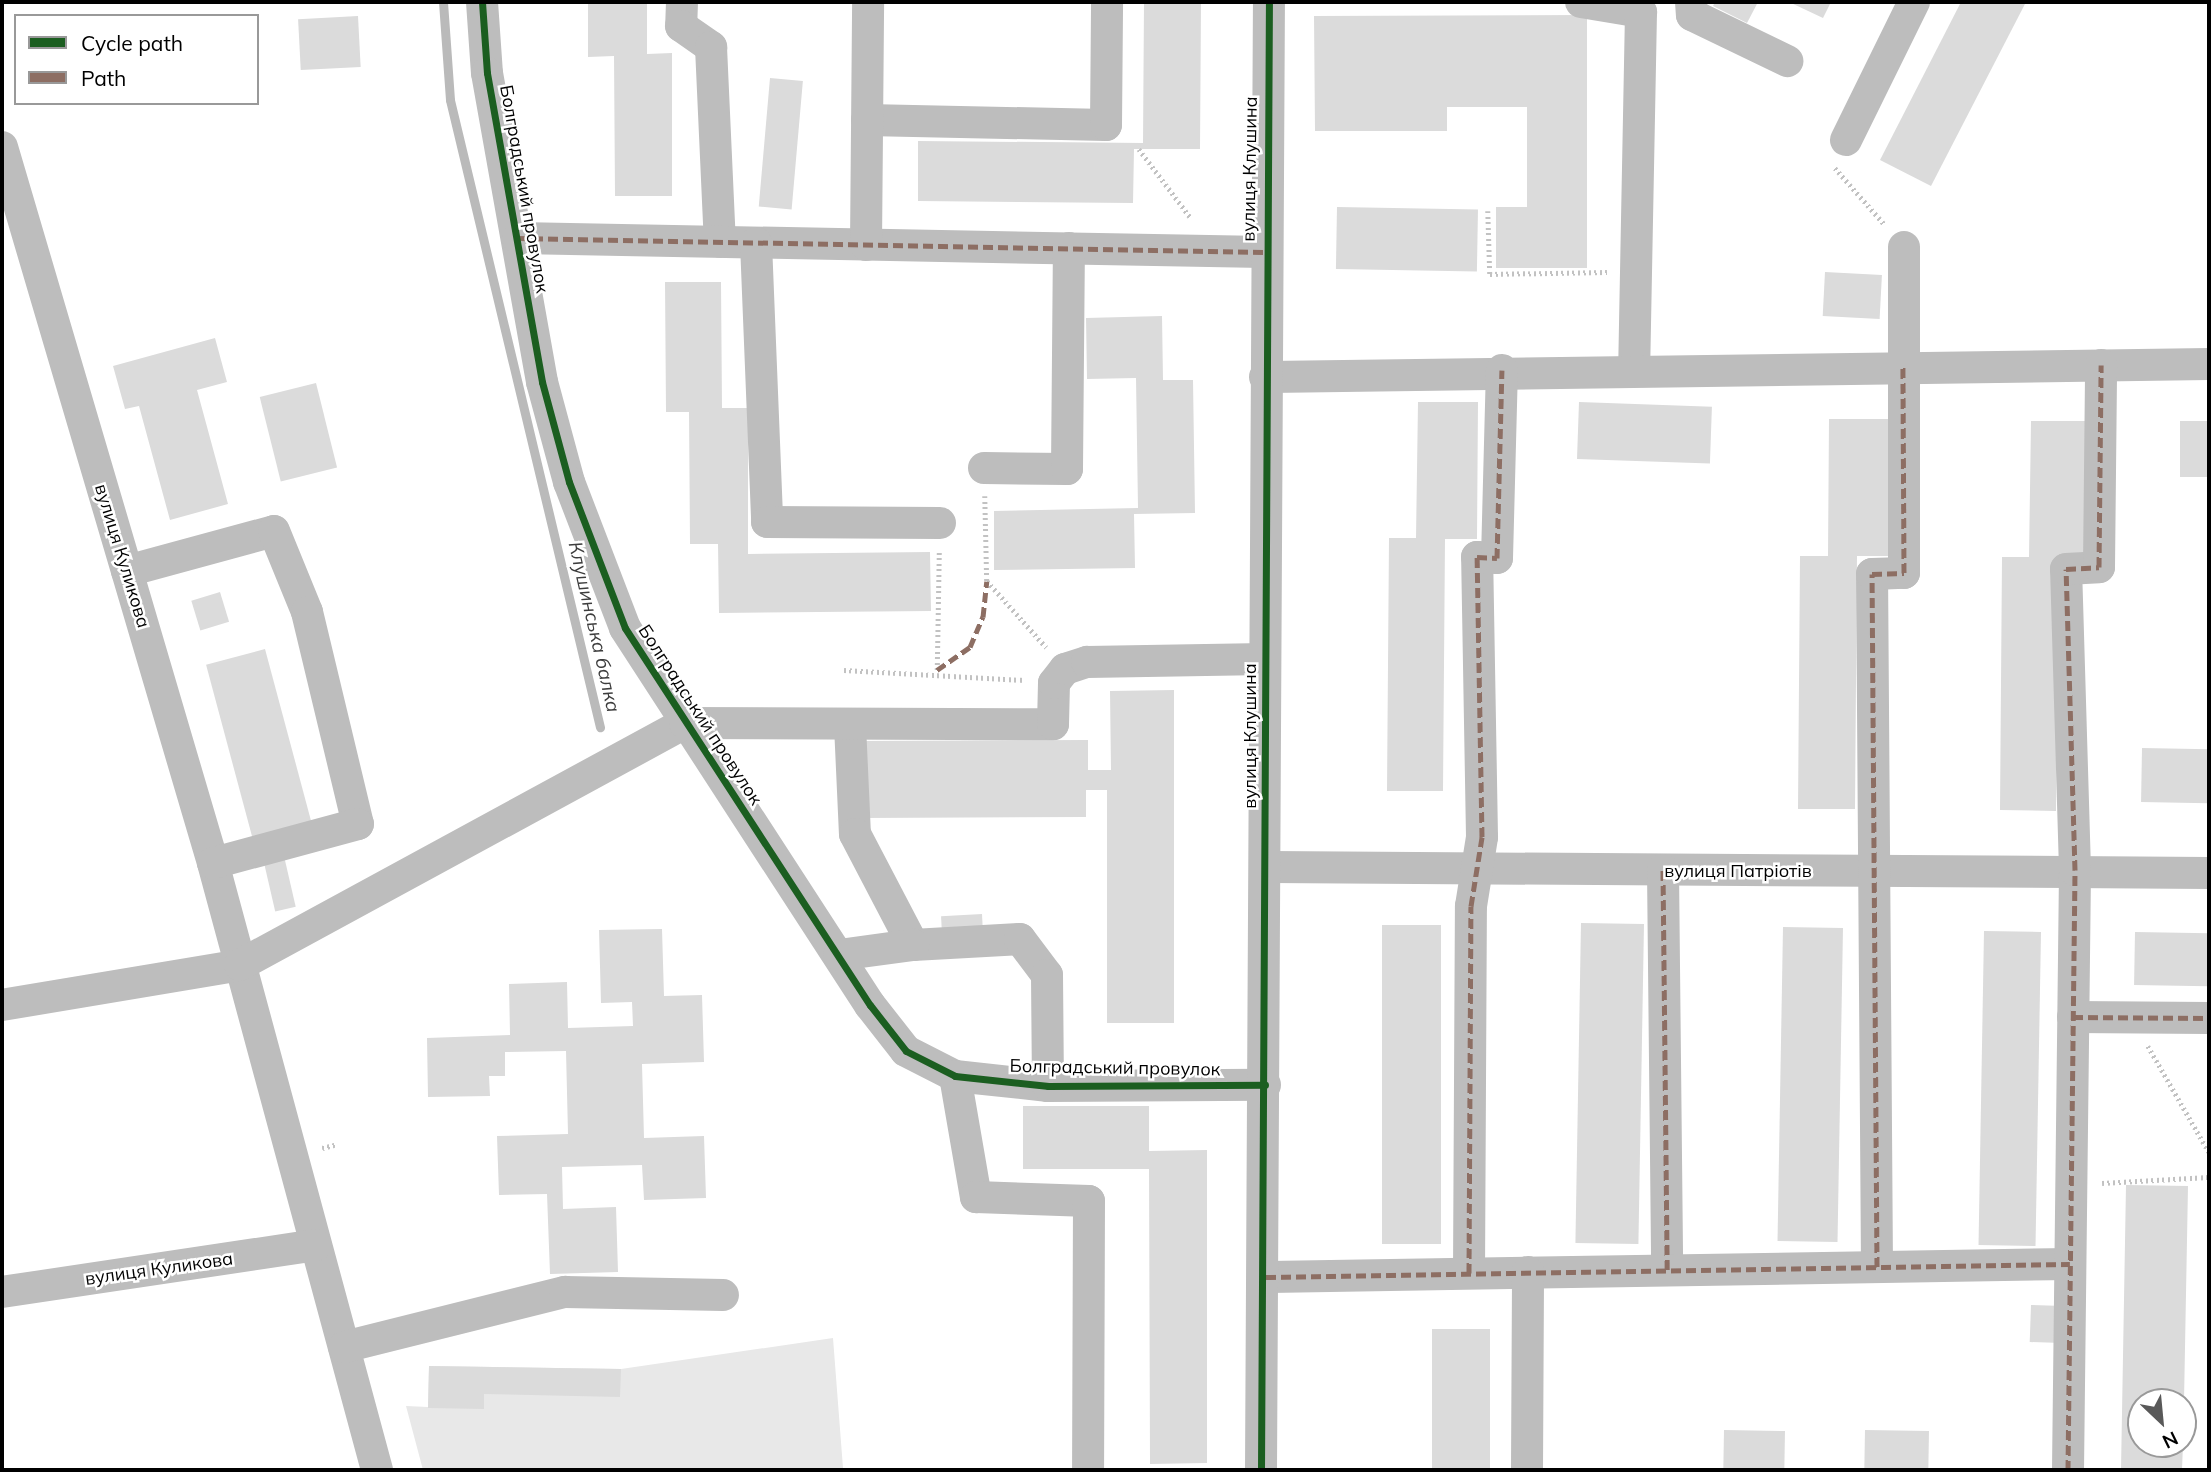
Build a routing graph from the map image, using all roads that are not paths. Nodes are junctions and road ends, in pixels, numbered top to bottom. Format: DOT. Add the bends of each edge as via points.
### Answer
graph roads {
  1 [pos="482,2"];
  2 [pos="682,2"];
  3 [pos="868,2"];
  4 [pos="1107,2"];
  5 [pos="1269,2"];
  6 [pos="1581,2"];
  7 [pos="1691,2"];
  8 [pos="1914,2"];
  9 [pos="1787,61"];
  10 [pos="867,120"];
  11 [pos="1846,139"];
  12 [pos="2,146"];
  13 [pos="11,213"];
  14 [pos="518,238"];
  15 [pos="720,242"];
  16 [pos="756,243"];
  17 [pos="866,245"];
  18 [pos="1904,247"];
  19 [pos="1069,248"];
  20 [pos="1264,252"];
  21 [pos="2209,364"];
  22 [pos="1903,365"];
  23 [pos="2101,365"];
  24 [pos="1634,369"];
  25 [pos="1502,370"];
  26 [pos="1265,377"];
  27 [pos="984,468"];
  28 [pos="940,523"];
  29 [pos="127,571"];
  30 [pos="1265,659"];
  31 [pos="685,723"];
  32 [pos="850,724"];
  33 [pos="213,863"];
  34 [pos="1266,867"];
  35 [pos="1476,870"];
  36 [pos="1662,870"];
  37 [pos="2075,870"];
  38 [pos="1876,872"];
  39 [pos="2209,873"];
  40 [pos="913,945"];
  41 [pos="839,955"];
  42 [pos="240,965"];
  43 [pos="2,1005"];
  44 [pos="2073,1017"];
  45 [pos="2209,1018"];
  46 [pos="955,1076"];
  47 [pos="1048,1086"];
  48 [pos="1265,1086"];
  49 [pos="316,1245"];
  50 [pos="2070,1264"];
  51 [pos="1877,1267"];
  52 [pos="1667,1270"];
  53 [pos="1528,1272"];
  54 [pos="1469,1273"];
  55 [pos="1266,1277"];
  56 [pos="2,1292"];
  57 [pos="723,1295"];
  58 [pos="344,1347"];
  59 [pos="377,1470"];
  60 [pos="1088,1470"];
  61 [pos="1261,1470"];
  62 [pos="1527,1470"];
  63 [pos="2068,1470"];
  1 -- 14 [label="street, Болградський провулок" via="487,73"];
  2 -- 15 [label="street" via="681,26 710,47"];
  3 -- 10 [label="street"];
  4 -- 10 [label="street" via="1106,125"];
  5 -- 20 [label="street, вулиця Клушина"];
  6 -- 24 [label="street" via="1641,12"];
  7 -- 9 [label="street" via="1692,15"];
  8 -- 11 [label="street"];
  10 -- 17 [label="street"];
  12 -- 13 [label="street, вулиця Куликова"];
  13 -- 29 [label="street, вулиця Куликова"];
  14 -- 15 [label="street"];
  14 -- 31 [label="street, Болградський провулок" via="542,382 569,482 625,628"];
  15 -- 16 [label="street"];
  16 -- 17 [label="street"];
  16 -- 28 [label="street" via="767,522"];
  17 -- 19 [label="street"];
  18 -- 22 [label="street"];
  19 -- 20 [label="street"];
  19 -- 27 [label="street" via="1068,469"];
  20 -- 26 [label="street, вулиця Клушина"];
  21 -- 23 [label="street"];
  22 -- 23 [label="street"];
  22 -- 24 [label="street"];
  22 -- 38 [label="street" via="1904,573 1872,574"];
  23 -- 37 [label="street" via="2099,567 2066,569"];
  24 -- 25 [label="street"];
  25 -- 26 [label="street"];
  25 -- 35 [label="street" via="1497,558 1477,557 1482,837"];
  26 -- 30 [label="street, вулиця Клушина"];
  29 -- 33 [label="street, вулиця Куликова"];
  29 -- 33 [label="street" via="274,531 307,612 358,824"];
  30 -- 32 [label="street" via="1087,662 1060,676 1053,724"];
  30 -- 34 [label="street, вулиця Клушина"];
  31 -- 32 [label="street"];
  31 -- 41 [label="street, Болградський провулок"];
  31 -- 42 [label="street"];
  32 -- 40 [label="street" via="855,834"];
  33 -- 42 [label="street, вулиця Куликова"];
  34 -- 35 [label="street, вулиця Патріотів"];
  34 -- 48 [label="street, вулиця Клушина"];
  35 -- 36 [label="street, вулиця Патріотів"];
  35 -- 54 [label="street"];
  36 -- 38 [label="street, вулиця Патріотів"];
  36 -- 52 [label="street"];
  37 -- 38 [label="street, вулиця Патріотів"];
  37 -- 39 [label="street, вулиця Патріотів"];
  37 -- 44 [label="street"];
  38 -- 51 [label="street"];
  40 -- 41 [label="street"];
  40 -- 47 [label="street" via="1020,939 1047,975"];
  41 -- 46 [label="street, Болградський провулок" via="906,1051"];
  42 -- 43 [label="street"];
  42 -- 49 [label="street, вулиця Куликова"];
  44 -- 45 [label="street"];
  44 -- 50 [label="street"];
  46 -- 47 [label="street, Болградський провулок"];
  46 -- 60 [label="street" via="976,1197 1089,1201"];
  47 -- 48 [label="street, Болградський провулок"];
  48 -- 55 [label="street, вулиця Клушина"];
  49 -- 56 [label="street, вулиця Куликова"];
  49 -- 58 [label="street, вулиця Куликова"];
  50 -- 51 [label="street"];
  50 -- 63 [label="street"];
  51 -- 52 [label="street"];
  52 -- 53 [label="street"];
  53 -- 54 [label="street"];
  53 -- 62 [label="street"];
  54 -- 55 [label="street"];
  55 -- 61 [label="street, вулиця Клушина"];
  57 -- 58 [label="street" via="565,1292"];
  58 -- 59 [label="street, вулиця Куликова"];
}
